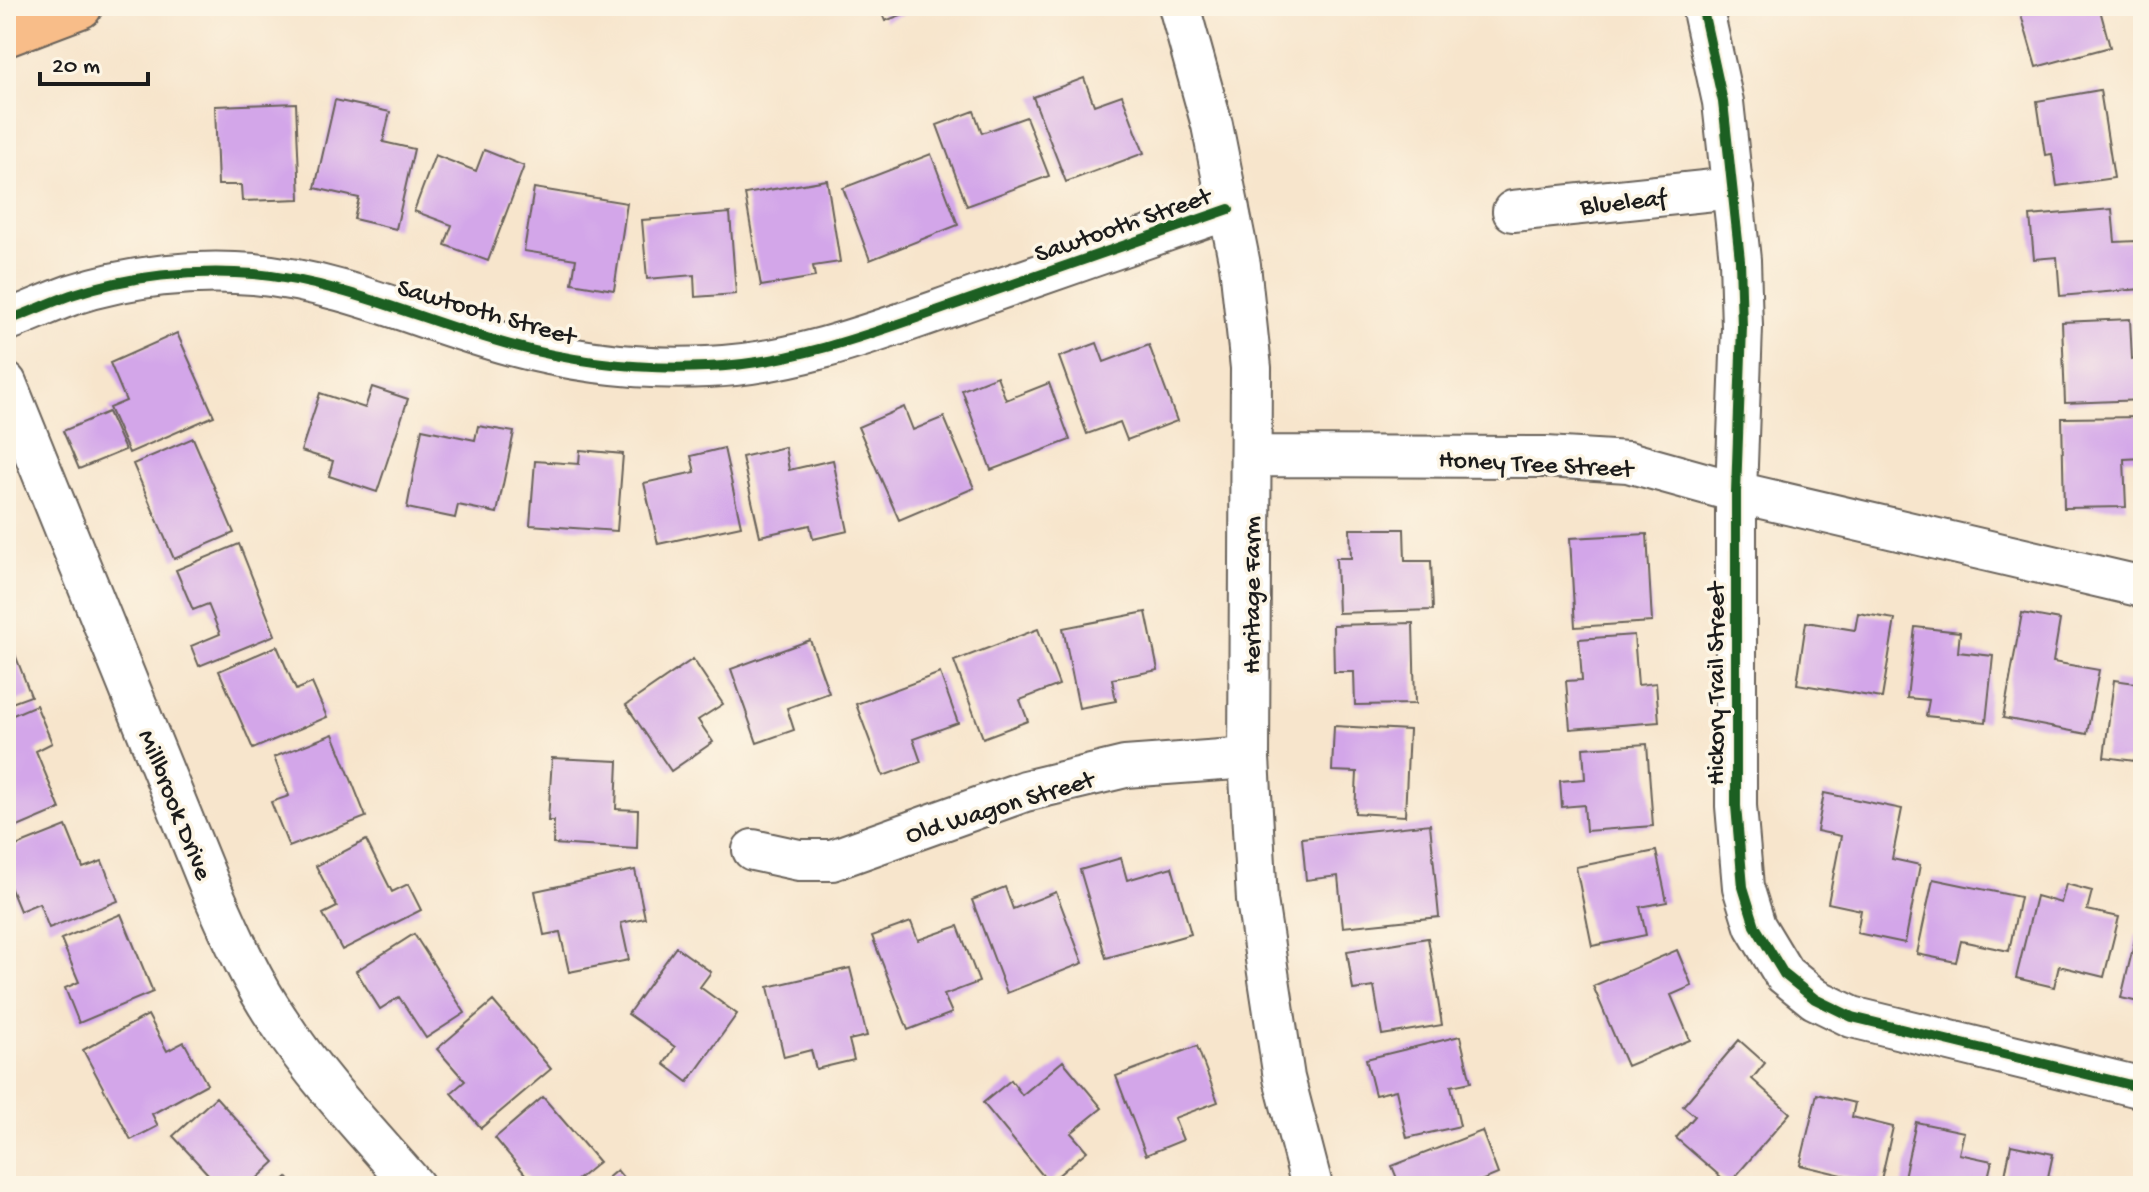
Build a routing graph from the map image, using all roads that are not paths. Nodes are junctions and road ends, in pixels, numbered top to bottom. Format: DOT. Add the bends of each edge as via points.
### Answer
graph roads {
  1 [pos="80,6"];
  2 [pos="1179,6"];
  3 [pos="1702,6"];
  4 [pos="6,34"];
  5 [pos="1733,188"];
  6 [pos="1229,209"];
  7 [pos="1513,211"];
  8 [pos="6,321"];
  9 [pos="6,383"];
  10 [pos="1251,456"];
  11 [pos="1736,492"];
  12 [pos="2143,587"];
  13 [pos="1249,758"];
  14 [pos="753,850"];
  15 [pos="2143,1088"];
  16 [pos="414,1186"];
  17 [pos="1311,1186"];
  1 -- 4 [label="main road"];
  2 -- 6 [label="street, Heritage Farm"];
  3 -- 5 [label="street, Hickory Trail Street" via="1723,102"];
  5 -- 7 [label="street, Blueleaf"];
  5 -- 11 [label="street, Hickory Trail Street" via="1742,327"];
  6 -- 8 [label="street, Sawtooth Street" via="859,338 708,367 573,359 511,345 335,288 253,274 149,278 73,295"];
  6 -- 10 [label="street, Heritage Farm" via="1251,368"];
  9 -- 16 [label="street, Millbrook Drive" via="240,955 318,1077"];
  10 -- 11 [label="street, Honey Tree Street" via="1628,462"];
  10 -- 13 [label="street, Heritage Farm"];
  11 -- 12 [label="street, Honey Tree Street"];
  11 -- 15 [label="street, Hickory Trail Street" via="1736,806 1743,887 1755,926 1784,974 1815,999 1871,1023"];
  13 -- 14 [label="street, Old Wagon Street" via="1125,767 1025,791 832,860 799,860"];
  13 -- 17 [label="street, Heritage Farm" via="1257,900 1271,1009"];
}
